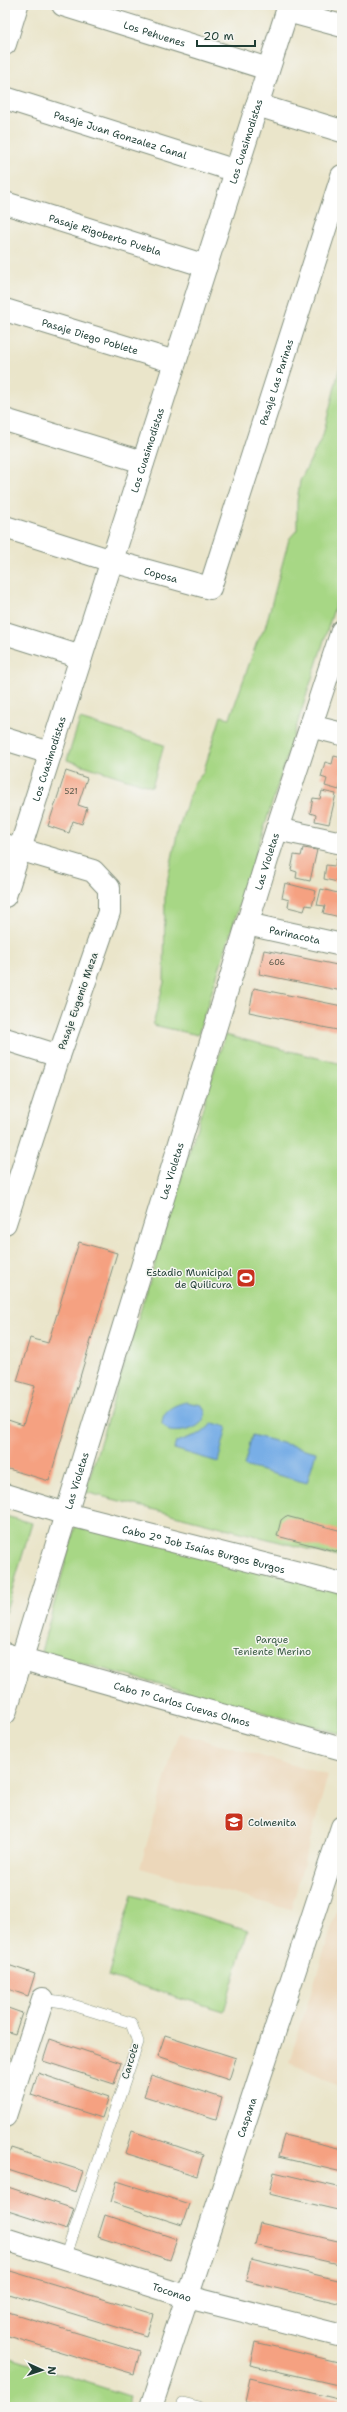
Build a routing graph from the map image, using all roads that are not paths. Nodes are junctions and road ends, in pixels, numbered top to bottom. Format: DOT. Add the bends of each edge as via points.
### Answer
graph roads {
  1 [pos="17,5"];
  2 [pos="63,5"];
  3 [pos="288,8"];
  4 [pos="342,26"];
  5 [pos="5,44"];
  6 [pos="268,69"];
  7 [pos="5,98"];
  8 [pos="257,105"];
  9 [pos="342,131"];
  10 [pos="236,171"];
  11 [pos="342,176"];
  12 [pos="5,202"];
  13 [pos="206,266"];
  14 [pos="5,310"];
  15 [pos="175,362"];
  16 [pos="5,420"];
  17 [pos="143,462"];
  18 [pos="5,527"];
  19 [pos="112,561"];
  20 [pos="210,588"];
  21 [pos="342,630"];
  22 [pos="5,633"];
  23 [pos="81,657"];
  24 [pos="310,726"];
  25 [pos="342,734"];
  26 [pos="5,739"];
  27 [pos="50,753"];
  28 [pos="277,829"];
  29 [pos="342,843"];
  30 [pos="12,847"];
  31 [pos="5,896"];
  32 [pos="247,924"];
  33 [pos="342,945"];
  34 [pos="5,1039"];
  35 [pos="59,1056"];
  36 [pos="5,1222"];
  37 [pos="5,1495"];
  38 [pos="66,1514"];
  39 [pos="342,1584"];
  40 [pos="13,1657"];
  41 [pos="5,1713"];
  42 [pos="342,1749"];
  43 [pos="342,1827"];
  44 [pos="43,1998"];
  45 [pos="5,2116"];
  46 [pos="5,2239"];
  47 [pos="65,2258"];
  48 [pos="188,2297"];
  49 [pos="342,2336"];
  50 [pos="183,2403"];
  51 [pos="150,2407"];
  52 [pos="200,2407"];
  1 -- 5 [label="street"];
  2 -- 6 [label="street, Los Pehuenes"];
  3 -- 4 [label="street"];
  3 -- 6 [label="street, Los Cuasimodistas"];
  6 -- 8 [label="street, Los Cuasimodistas"];
  7 -- 10 [label="street, Pasaje Juan Gonzalez Canal"];
  8 -- 9 [label="street"];
  8 -- 10 [label="street, Los Cuasimodistas"];
  10 -- 13 [label="street, Los Cuasimodistas"];
  11 -- 20 [label="street, Pasaje Las Parinas"];
  12 -- 13 [label="street, Pasaje Rigoberto Puebla"];
  13 -- 15 [label="street, Los Cuasimodistas"];
  14 -- 15 [label="street, Pasaje Diego Poblete"];
  15 -- 17 [label="street, Los Cuasimodistas"];
  16 -- 17 [label="street"];
  17 -- 19 [label="street, Los Cuasimodistas"];
  18 -- 19 [label="street, Coposa"];
  19 -- 20 [label="street, Coposa"];
  19 -- 23 [label="street, Los Cuasimodistas"];
  21 -- 24 [label="street, Las Violetas"];
  22 -- 23 [label="street"];
  23 -- 27 [label="street, Los Cuasimodistas"];
  24 -- 25 [label="street"];
  24 -- 28 [label="street, Las Violetas"];
  26 -- 27 [label="street"];
  27 -- 30 [label="street, Los Cuasimodistas"];
  28 -- 29 [label="street"];
  28 -- 32 [label="street, Las Violetas"];
  30 -- 31 [label="street, Los Cuasimodistas"];
  30 -- 35 [label="street, Pasaje Eugenio Meza" via="93,871 109,888 109,912"];
  32 -- 33 [label="street, Parinacota"];
  32 -- 38 [label="street, Las Violetas"];
  34 -- 35 [label="street"];
  35 -- 36 [label="street, Pasaje Eugenio Meza"];
  37 -- 38 [label="street, Cabo 2° Job Isaías Burgos Burgos"];
  38 -- 39 [label="street, Cabo 2° Job Isaías Burgos Burgos"];
  38 -- 40 [label="street, Las Violetas"];
  40 -- 41 [label="street, Las Violetas"];
  40 -- 42 [label="street, Cabo 1° Carlos Cuevas Olmos"];
  43 -- 48 [label="street, Caspana"];
  44 -- 45 [label="street, Carcote"];
  44 -- 47 [label="lane, Carcote" via="131,2023 138,2042"];
  46 -- 47 [label="street, Toconao"];
  47 -- 48 [label="street, Toconao"];
  48 -- 49 [label="street, Toconao"];
  48 -- 51 [label="street, Caspana"];
  50 -- 52 [label="lane"];
}
